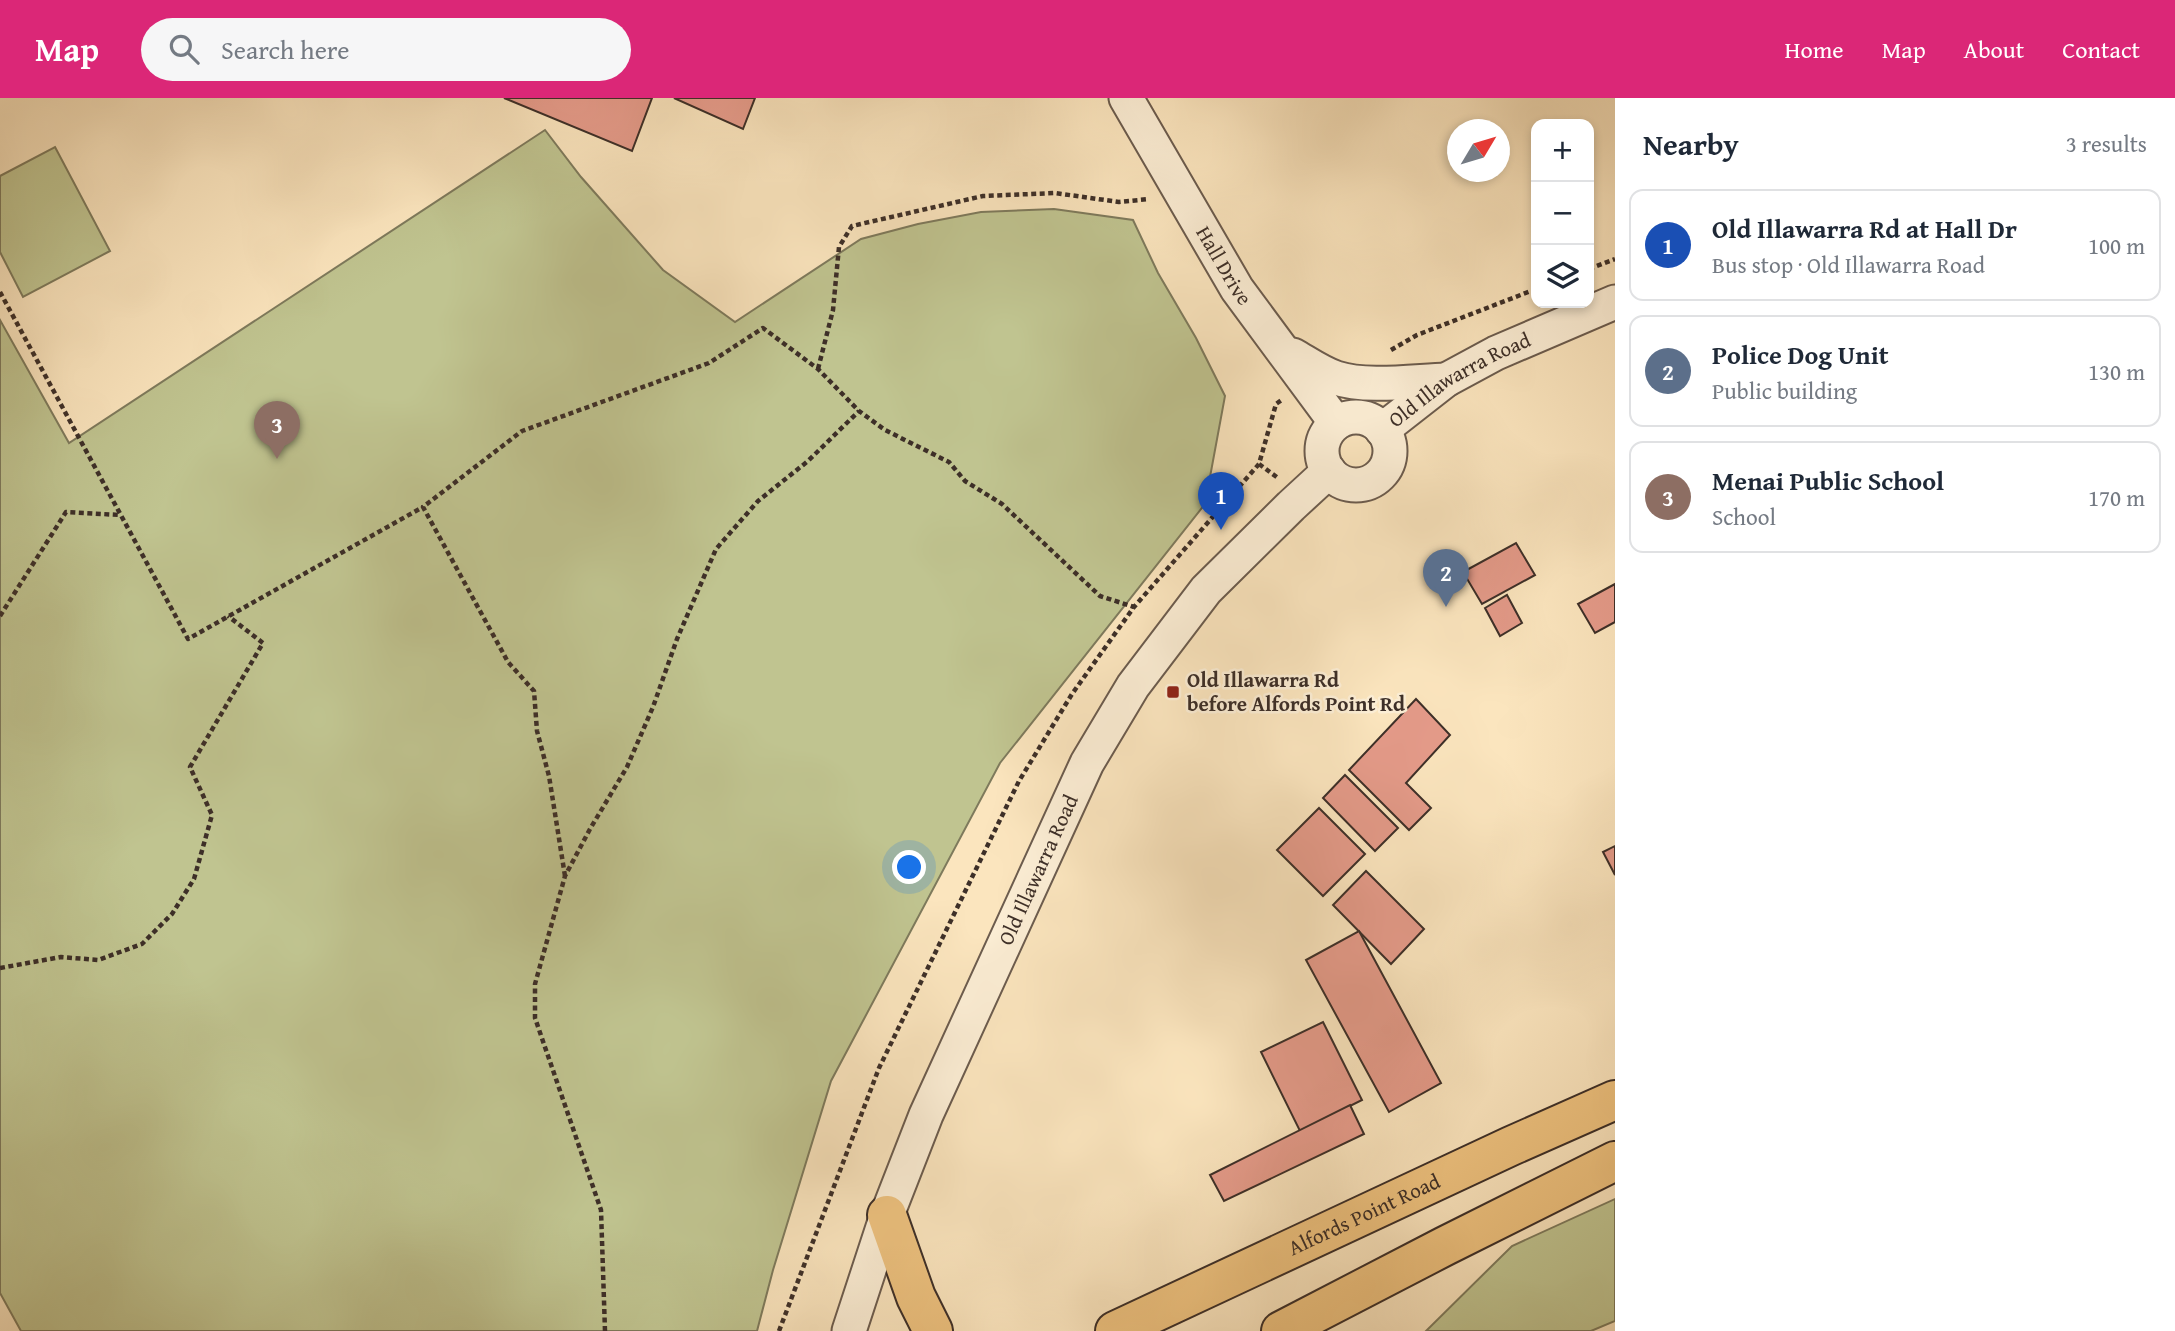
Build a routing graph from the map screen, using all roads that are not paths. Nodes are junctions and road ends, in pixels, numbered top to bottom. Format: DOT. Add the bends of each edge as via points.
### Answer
graph roads {
  1 [pos="1126,98"];
  2 [pos="1615,302"];
  3 [pos="1282,348"];
  4 [pos="1447,380"];
  5 [pos="1336,423"];
  6 [pos="1382,430"];
  7 [pos="1329,471"];
  8 [pos="1615,1100"];
  9 [pos="1615,1161"];
  10 [pos="887,1215"];
  11 [pos="849,1331"];
  12 [pos="933,1331"];
  13 [pos="1115,1331"];
  14 [pos="1281,1331"];
  1 -- 3 [label="street, Hall Drive" via="1237,289"];
  2 -- 4 [label="street, Old Illawarra Road" via="1517,343"];
  3 -- 4 [label="street" via="1338,379 1377,383"];
  3 -- 5 [label="street, Hall Drive"];
  4 -- 6 [label="street, Old Illawarra Road"];
  5 -- 6 [label="street" via="1363,417"];
  5 -- 7 [label="street" via="1323,440"];
  6 -- 7 [label="street" via="1390,455 1373,481 1345,483"];
  7 -- 10 [label="street, Old Illawarra Road" via="1206,590 1133,686 1087,762 926,1115"];
  8 -- 13 [label="highway, Alfords Point Road"];
  9 -- 14 [label="highway"];
  10 -- 11 [label="street, Old Illawarra Road"];
  10 -- 12 [label="highway"];
}
